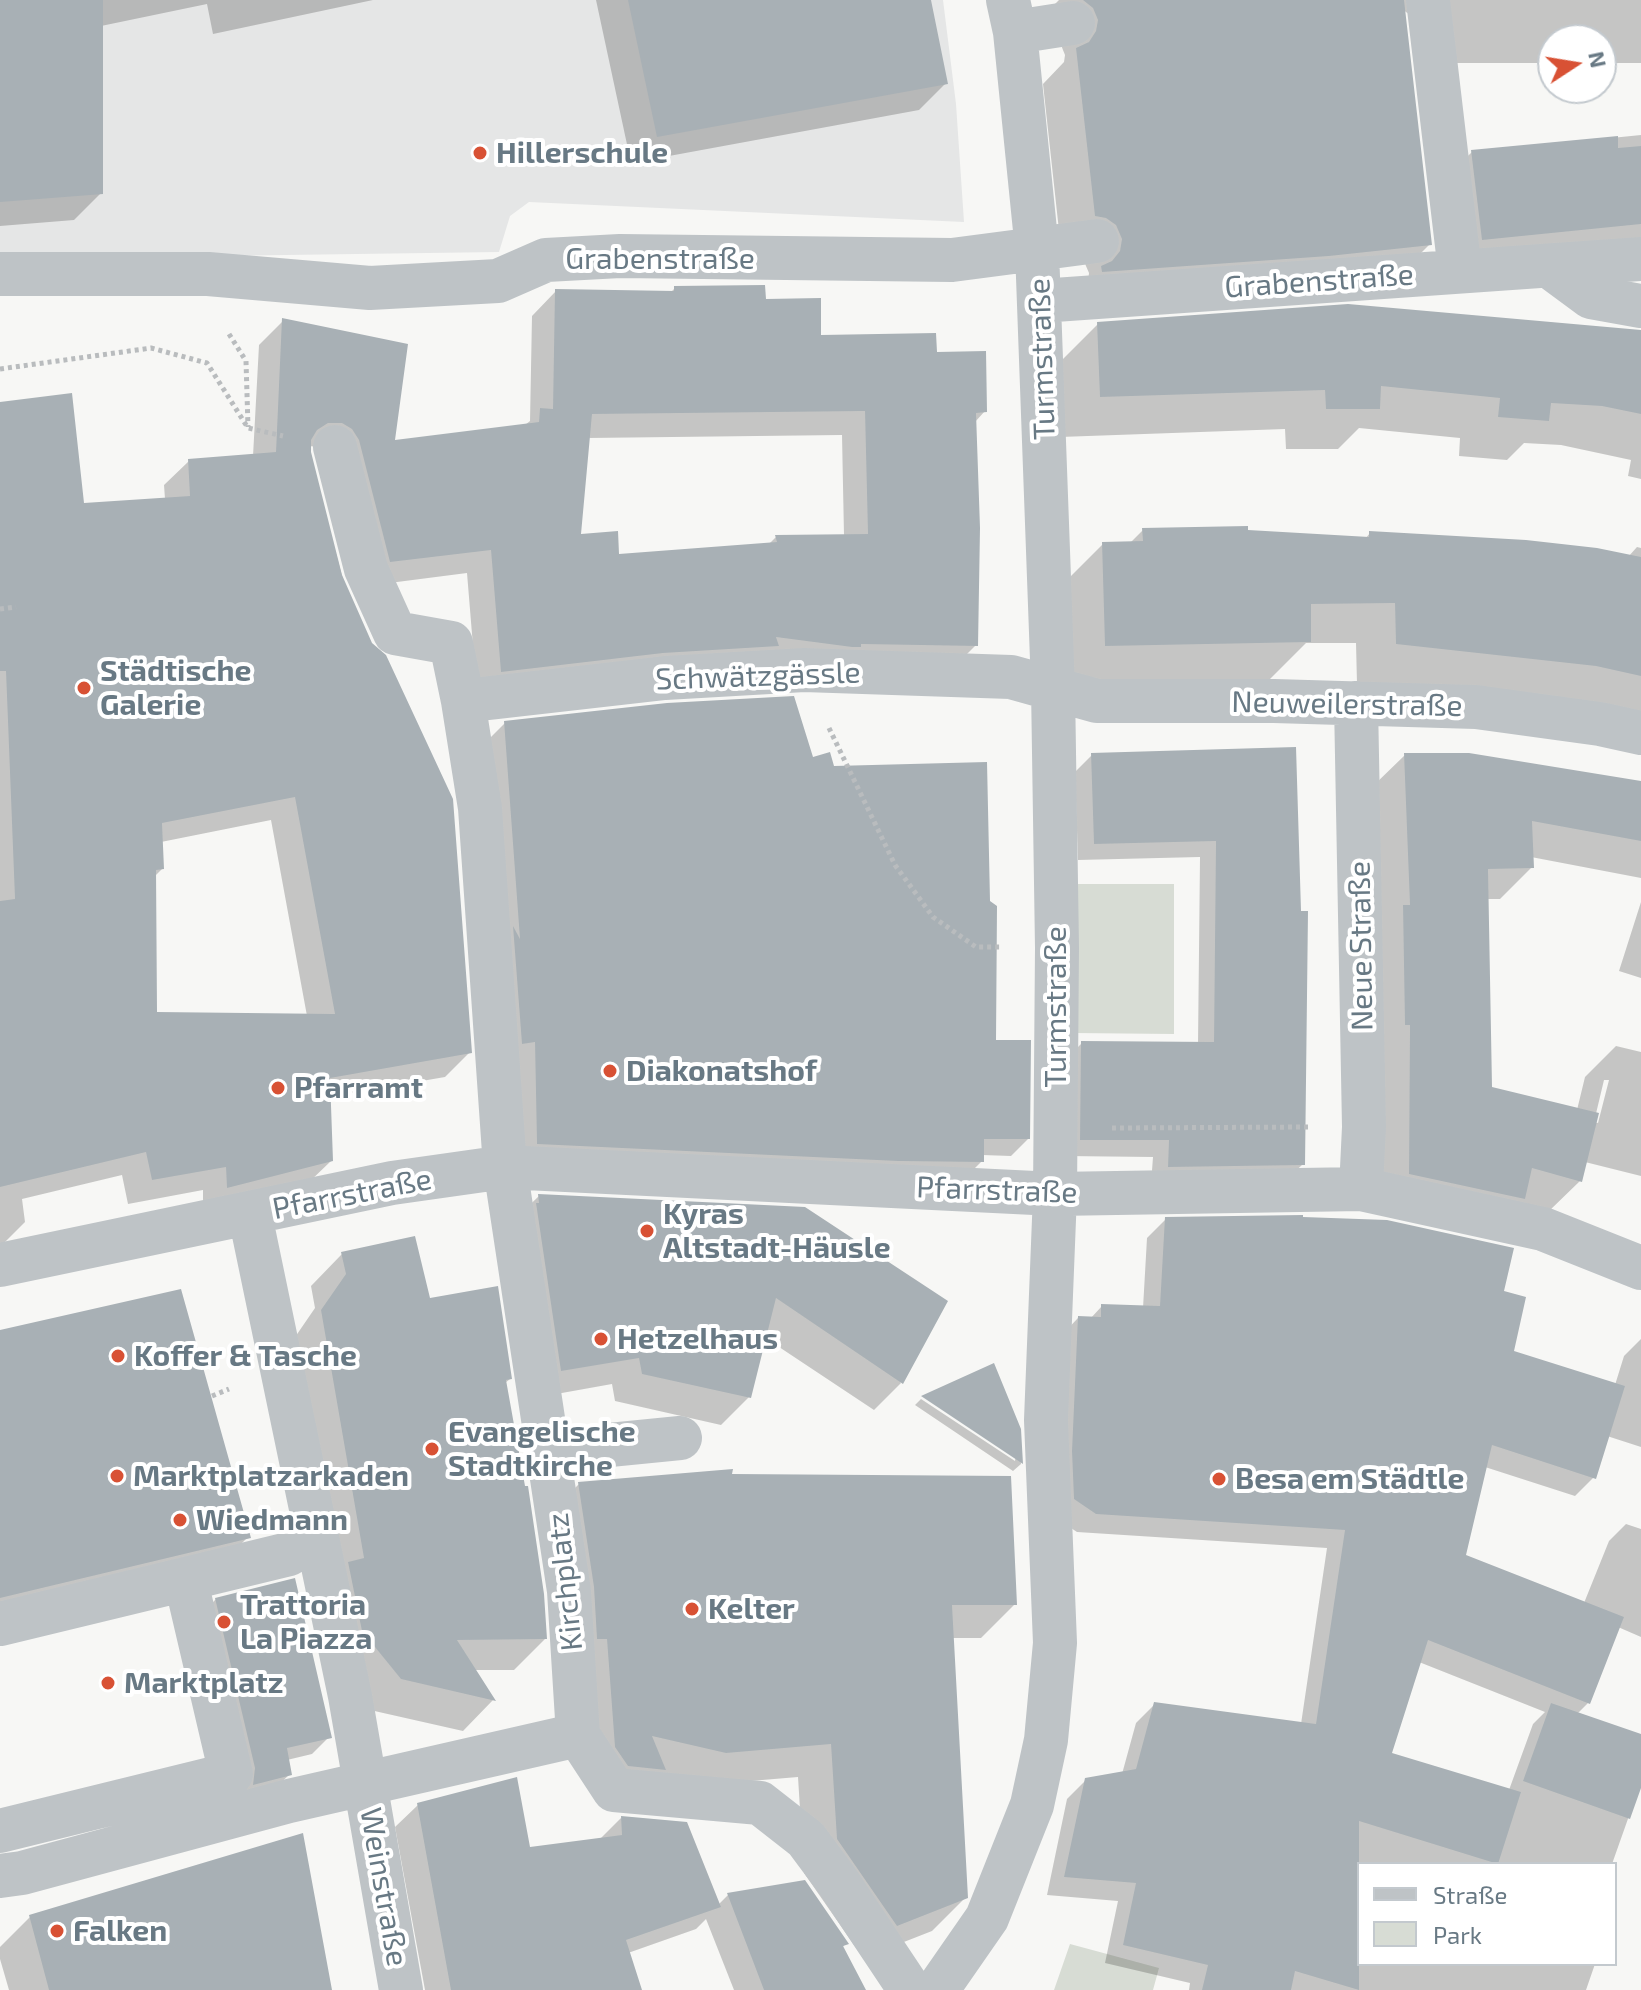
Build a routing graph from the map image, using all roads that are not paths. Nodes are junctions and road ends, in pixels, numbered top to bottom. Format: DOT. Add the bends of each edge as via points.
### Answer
graph roads {
  1 [pos="1428,0"];
  2 [pos="1011,16"];
  3 [pos="1073,23"];
  4 [pos="1097,241"];
  5 [pos="1037,250"];
  6 [pos="1641,259"];
  7 [pos="1549,266"];
  8 [pos="1460,271"];
  9 [pos="0,274"];
  10 [pos="1040,301"];
  11 [pos="1641,306"];
  12 [pos="335,447"];
  13 [pos="1053,687"];
  14 [pos="463,701"];
  15 [pos="1356,703"];
  16 [pos="1641,733"];
  17 [pos="505,1167"];
  18 [pos="1361,1189"];
  19 [pos="1055,1194"];
  20 [pos="250,1215"];
  21 [pos="0,1265"];
  22 [pos="1641,1268"];
  23 [pos="680,1438"];
  24 [pos="549,1451"];
  25 [pos="187,1586"];
  26 [pos="0,1624"];
  27 [pos="0,1631"];
  28 [pos="578,1735"];
  29 [pos="366,1783"];
  30 [pos="0,1831"];
  31 [pos="0,1876"];
  32 [pos="401,1990"];
  33 [pos="910,1990"];
  34 [pos="937,1990"];
  1 -- 8 [label="street"];
  2 -- 3 [label="street"];
  2 -- 5 [label="street, Turmstraße"];
  4 -- 5 [label="street, Grabenstraße"];
  5 -- 9 [label="street, Grabenstraße" via="952,260 546,260 498,281 370,288 208,274"];
  5 -- 10 [label="street, Turmstraße"];
  6 -- 7 [label="street, Grabenstraße"];
  7 -- 8 [label="street, Grabenstraße"];
  7 -- 11 [label="street" via="1591,297"];
  8 -- 10 [label="street, Grabenstraße"];
  10 -- 13 [label="street, Turmstraße"];
  12 -- 14 [label="street" via="366,569 395,633 451,643"];
  13 -- 14 [label="street, Schwätzgässle" via="1011,677 804,670 665,678"];
  13 -- 15 [label="street, Neuweilerstraße" via="1097,701"];
  13 -- 19 [label="street, Turmstraße"];
  14 -- 17 [label="street" via="480,808"];
  15 -- 16 [label="street, Neuweilerstraße" via="1476,707"];
  15 -- 18 [label="street, Neue Straße"];
  17 -- 19 [label="street, Pfarrstraße"];
  17 -- 20 [label="street, Pfarrstraße" via="392,1183"];
  17 -- 24 [label="street, Kirchplatz"];
  18 -- 19 [label="street, Pfarrstraße"];
  18 -- 22 [label="street, Pfarrstraße" via="1543,1229"];
  19 -- 34 [label="street, Turmstraße" via="1046,1420 1055,1643 1046,1740 1032,1805 987,1918"];
  20 -- 21 [label="street, Pfarrstraße"];
  20 -- 29 [label="street, Pfarrstraße"];
  23 -- 24 [label="street"];
  24 -- 28 [label="street, Kirchplatz" via="569,1591"];
  25 -- 26 [label="street" via="272,1562"];
  25 -- 27 [label="street"];
  25 -- 30 [label="street" via="231,1774"];
  28 -- 29 [label="street"];
  28 -- 33 [label="street" via="614,1790 760,1803 806,1839"];
  29 -- 31 [label="street"];
  29 -- 32 [label="street, Weinstraße"];
}
